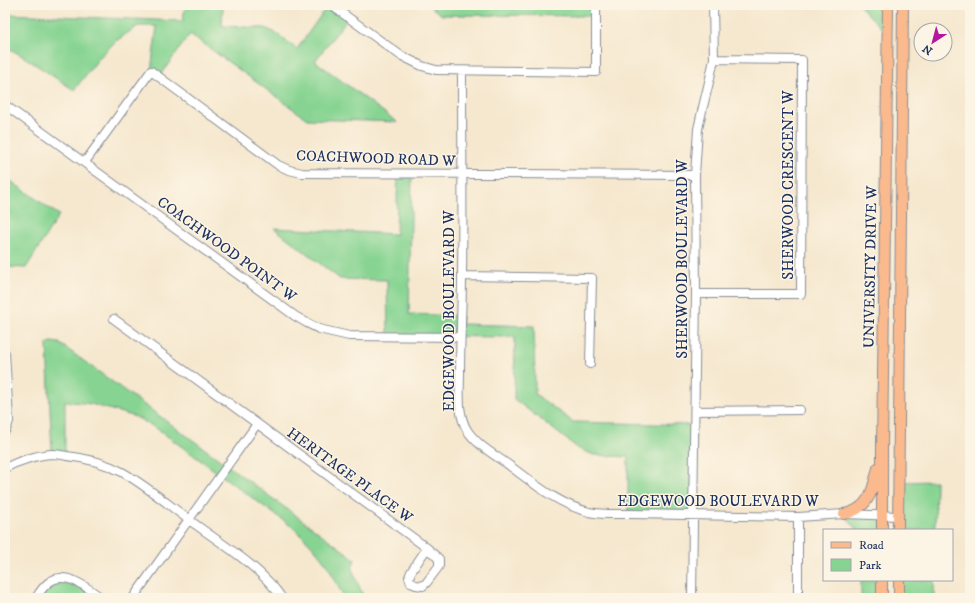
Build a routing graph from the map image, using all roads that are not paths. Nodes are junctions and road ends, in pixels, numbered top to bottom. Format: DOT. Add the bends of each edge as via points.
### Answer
graph roads {
  1 [pos="331,5"];
  2 [pos="596,5"];
  3 [pos="713,5"];
  4 [pos="888,5"];
  5 [pos="903,5"];
  6 [pos="714,59"];
  7 [pos="462,71"];
  8 [pos="5,105"];
  9 [pos="85,162"];
  10 [pos="462,174"];
  11 [pos="695,175"];
  12 [pos="462,276"];
  13 [pos="696,294"];
  14 [pos="114,319"];
  15 [pos="460,336"];
  16 [pos="5,353"];
  17 [pos="590,364"];
  18 [pos="800,410"];
  19 [pos="695,411"];
  20 [pos="257,424"];
  21 [pos="5,431"];
  22 [pos="882,447"];
  23 [pos="5,468"];
  24 [pos="844,514"];
  25 [pos="694,516"];
  26 [pos="882,516"];
  27 [pos="898,516"];
  28 [pos="798,517"];
  29 [pos="188,520"];
  30 [pos="882,529"];
  31 [pos="898,529"];
  32 [pos="427,548"];
  33 [pos="882,581"];
  34 [pos="899,581"];
  35 [pos="36,598"];
  36 [pos="102,598"];
  37 [pos="133,598"];
  38 [pos="282,598"];
  39 [pos="692,598"];
  40 [pos="798,598"];
  41 [pos="882,598"];
  42 [pos="899,598"];
  1 -- 7 [label="street" via="411,61 436,70"];
  2 -- 7 [label="street" via="596,72"];
  3 -- 6 [label="street, SHERWOOD BOULEVARD W"];
  4 -- 22 [label="main road, UNIVERSITY DRIVE W"];
  5 -- 27 [label="main road, UNIVERSITY DRIVE W"];
  6 -- 11 [label="street, SHERWOOD BOULEVARD W" via="698,129"];
  6 -- 13 [label="street, SHERWOOD CRESCENT W" via="802,60 801,294"];
  7 -- 10 [label="street, EDGEWOOD BOULEVARD W"];
  8 -- 9 [label="street, COACHWOOD POINT W"];
  9 -- 10 [label="street, COACHWOOD ROAD W" via="151,71 278,165 289,170 302,173"];
  9 -- 15 [label="street, COACHWOOD POINT W" via="295,316 319,329 349,336"];
  10 -- 11 [label="street, COACHWOOD ROAD W"];
  10 -- 12 [label="street, EDGEWOOD BOULEVARD W"];
  11 -- 13 [label="street, SHERWOOD BOULEVARD W"];
  12 -- 15 [label="street, EDGEWOOD BOULEVARD W"];
  12 -- 17 [label="street" via="592,278"];
  13 -- 19 [label="street, SHERWOOD BOULEVARD W"];
  14 -- 20 [label="street, HERITAGE PLACE W"];
  15 -- 25 [label="street, EDGEWOOD BOULEVARD W" via="462,418 477,441 489,451 548,493 589,512"];
  16 -- 21 [label="street" via="9,421"];
  18 -- 19 [label="street"];
  19 -- 25 [label="street, SHERWOOD BOULEVARD W"];
  20 -- 29 [label="street"];
  20 -- 32 [label="street, HERITAGE PLACE W"];
  22 -- 24 [label="main road" via="869,499 858,509"];
  22 -- 26 [label="main road, UNIVERSITY DRIVE W"];
  23 -- 29 [label="street" via="52,454 98,462 143,486"];
  24 -- 26 [label="street, EDGEWOOD BOULEVARD W"];
  24 -- 28 [label="street, EDGEWOOD BOULEVARD W"];
  25 -- 28 [label="street, EDGEWOOD BOULEVARD W"];
  25 -- 39 [label="street, SHERWOOD BOULEVARD W"];
  26 -- 27 [label="street, EDGEWOOD BOULEVARD W"];
  26 -- 30 [label="main road, UNIVERSITY DRIVE W"];
  27 -- 31 [label="main road, UNIVERSITY DRIVE W"];
  28 -- 40 [label="street"];
  29 -- 37 [label="street"];
  29 -- 38 [label="street" via="259,572"];
  32 -- 32 [label="street, HERITAGE PLACE W" via="439,559 439,566 427,582 422,586 416,585 411,583 410,572"];
  33 -- 41 [label="main road"];
  34 -- 42 [label="main road"];
  35 -- 36 [label="street" via="48,583 55,578 65,577"];
}
